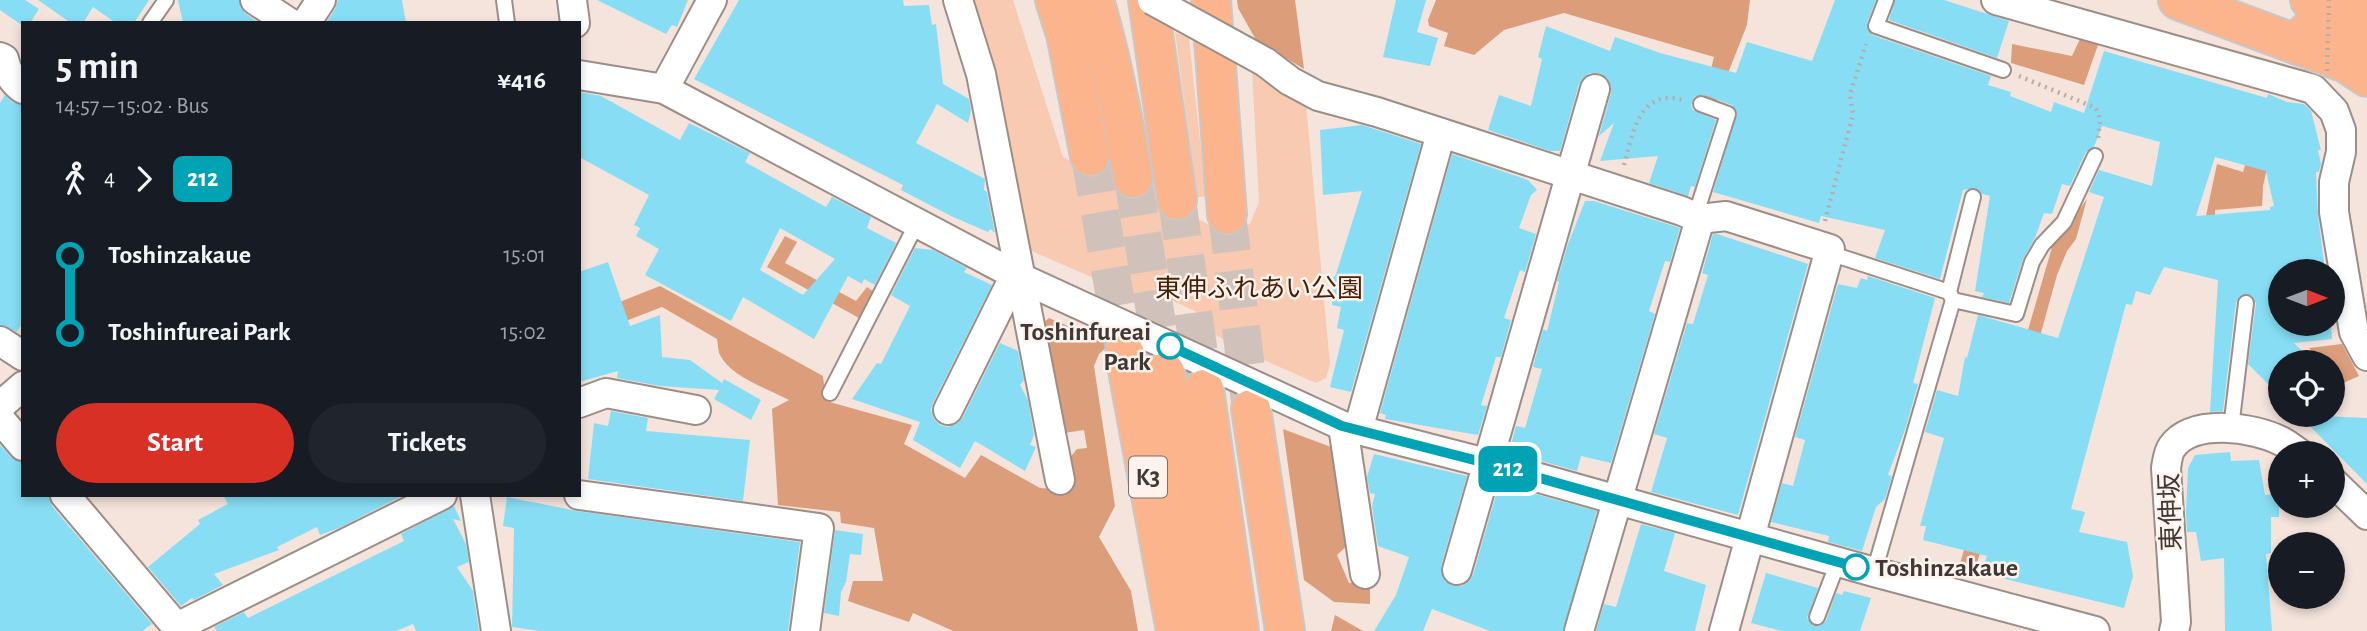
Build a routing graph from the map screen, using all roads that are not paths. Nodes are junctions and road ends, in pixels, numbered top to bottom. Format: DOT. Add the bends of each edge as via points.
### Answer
graph roads {
  1 [pos="166,0"];
  2 [pos="256,0"];
  3 [pos="320,0"];
  4 [pos="504,0"];
  5 [pos="572,0"];
  6 [pos="712,0"];
  7 [pos="958,0"];
  8 [pos="1055,0"];
  9 [pos="1094,0"];
  10 [pos="1150,0"];
  11 [pos="1212,0"];
  12 [pos="1886,0"];
  13 [pos="1996,0"];
  14 [pos="2178,0"];
  15 [pos="2191,0"];
  16 [pos="151,21"];
  17 [pos="287,21"];
  18 [pos="307,21"];
  19 [pos="507,21"];
  20 [pos="575,21"];
  21 [pos="2367,39"];
  22 [pos="2004,70"];
  23 [pos="581,75"];
  24 [pos="2367,78"];
  25 [pos="664,89"];
  26 [pos="1595,89"];
  27 [pos="1701,104"];
  28 [pos="1441,133"];
  29 [pos="1090,156"];
  30 [pos="2095,156"];
  31 [pos="1569,174"];
  32 [pos="1133,178"];
  33 [pos="1973,197"];
  34 [pos="1177,200"];
  35 [pos="1227,214"];
  36 [pos="1698,218"];
  37 [pos="917,223"];
  38 [pos="1826,243"];
  39 [pos="1018,276"];
  40 [pos="1951,296"];
  41 [pos="2246,303"];
  42 [pos="0,341"];
  43 [pos="1125,354"];
  44 [pos="21,355"];
  45 [pos="2367,356"];
  46 [pos="1165,372"];
  47 [pos="21,388"];
  48 [pos="1204,389"];
  49 [pos="830,393"];
  50 [pos="581,402"];
  51 [pos="0,406"];
  52 [pos="1251,409"];
  53 [pos="696,410"];
  54 [pos="948,410"];
  55 [pos="0,419"];
  56 [pos="1350,428"];
  57 [pos="2231,428"];
  58 [pos="2281,441"];
  59 [pos="21,444"];
  60 [pos="1486,463"];
  61 [pos="1060,480"];
  62 [pos="2345,494"];
  63 [pos="581,495"];
  64 [pos="67,497"];
  65 [pos="438,497"];
  66 [pos="475,497"];
  67 [pos="1617,500"];
  68 [pos="2367,515"];
  69 [pos="1748,537"];
  70 [pos="1838,562"];
  71 [pos="1457,570"];
  72 [pos="1874,572"];
  73 [pos="1365,574"];
  74 [pos="1817,617"];
  75 [pos="1205,618"];
  76 [pos="1283,621"];
  77 [pos="179,629"];
  78 [pos="496,631"];
  79 [pos="805,631"];
  80 [pos="1579,631"];
  81 [pos="1724,631"];
  82 [pos="2095,631"];
  83 [pos="2174,631"];
  1 -- 16 [label="lane"];
  2 -- 17 [label="street"];
  3 -- 18 [label="street"];
  4 -- 19 [label="lane"];
  5 -- 20 [label="street"];
  6 -- 25 [label="street"];
  7 -- 39 [label="street" via="981,74"];
  8 -- 29 [label="highway"];
  9 -- 32 [label="highway"];
  10 -- 28 [label="street, bridge" via="1318,96"];
  10 -- 34 [label="highway"];
  11 -- 35 [label="highway"];
  12 -- 22 [label="lane" via="1876,26"];
  13 -- 45 [label="street" via="2313,89 2333,111 2341,130 2333,212 2354,332"];
  14 -- 24 [label="highway" via="2346,63"];
  15 -- 21 [label="highway" via="2339,41"];
  23 -- 25 [label="street"];
  25 -- 37 [label="street"];
  26 -- 31 [label="street"];
  27 -- 36 [label="lane" via="1728,114"];
  28 -- 31 [label="street"];
  28 -- 56 [label="street"];
  30 -- 40 [label="lane" via="2064,222 2032,262 2015,314"];
  31 -- 36 [label="street"];
  31 -- 60 [label="street"];
  33 -- 40 [label="lane"];
  36 -- 38 [label="street" via="1726,216 1830,249"];
  36 -- 67 [label="street"];
  37 -- 39 [label="street"];
  37 -- 49 [label="lane"];
  38 -- 40 [label="lane"];
  38 -- 69 [label="street"];
  39 -- 54 [label="street"];
  39 -- 56 [label="street"];
  39 -- 61 [label="street"];
  40 -- 72 [label="lane"];
  41 -- 57 [label="lane"];
  42 -- 44 [label="street"];
  43 -- 75 [label="highway, K3"];
  46 -- 75 [label="highway, K3"];
  47 -- 51 [label="street"];
  48 -- 75 [label="highway"];
  50 -- 53 [label="street" via="606,393"];
  52 -- 76 [label="highway"];
  55 -- 59 [label="street"];
  56 -- 60 [label="street"];
  56 -- 73 [label="street"];
  57 -- 58 [label="street, 東伸坂"];
  57 -- 83 [label="street, 東伸坂" via="2192,432 2171,447 2166,468"];
  60 -- 67 [label="street"];
  60 -- 71 [label="street"];
  62 -- 68 [label="street"];
  63 -- 79 [label="street" via="819,528"];
  64 -- 77 [label="street"];
  65 -- 77 [label="street"];
  66 -- 78 [label="street"];
  67 -- 69 [label="street"];
  67 -- 80 [label="street"];
  69 -- 70 [label="street"];
  69 -- 81 [label="street"];
  70 -- 72 [label="street"];
  70 -- 74 [label="lane"];
  72 -- 82 [label="street"];
}
